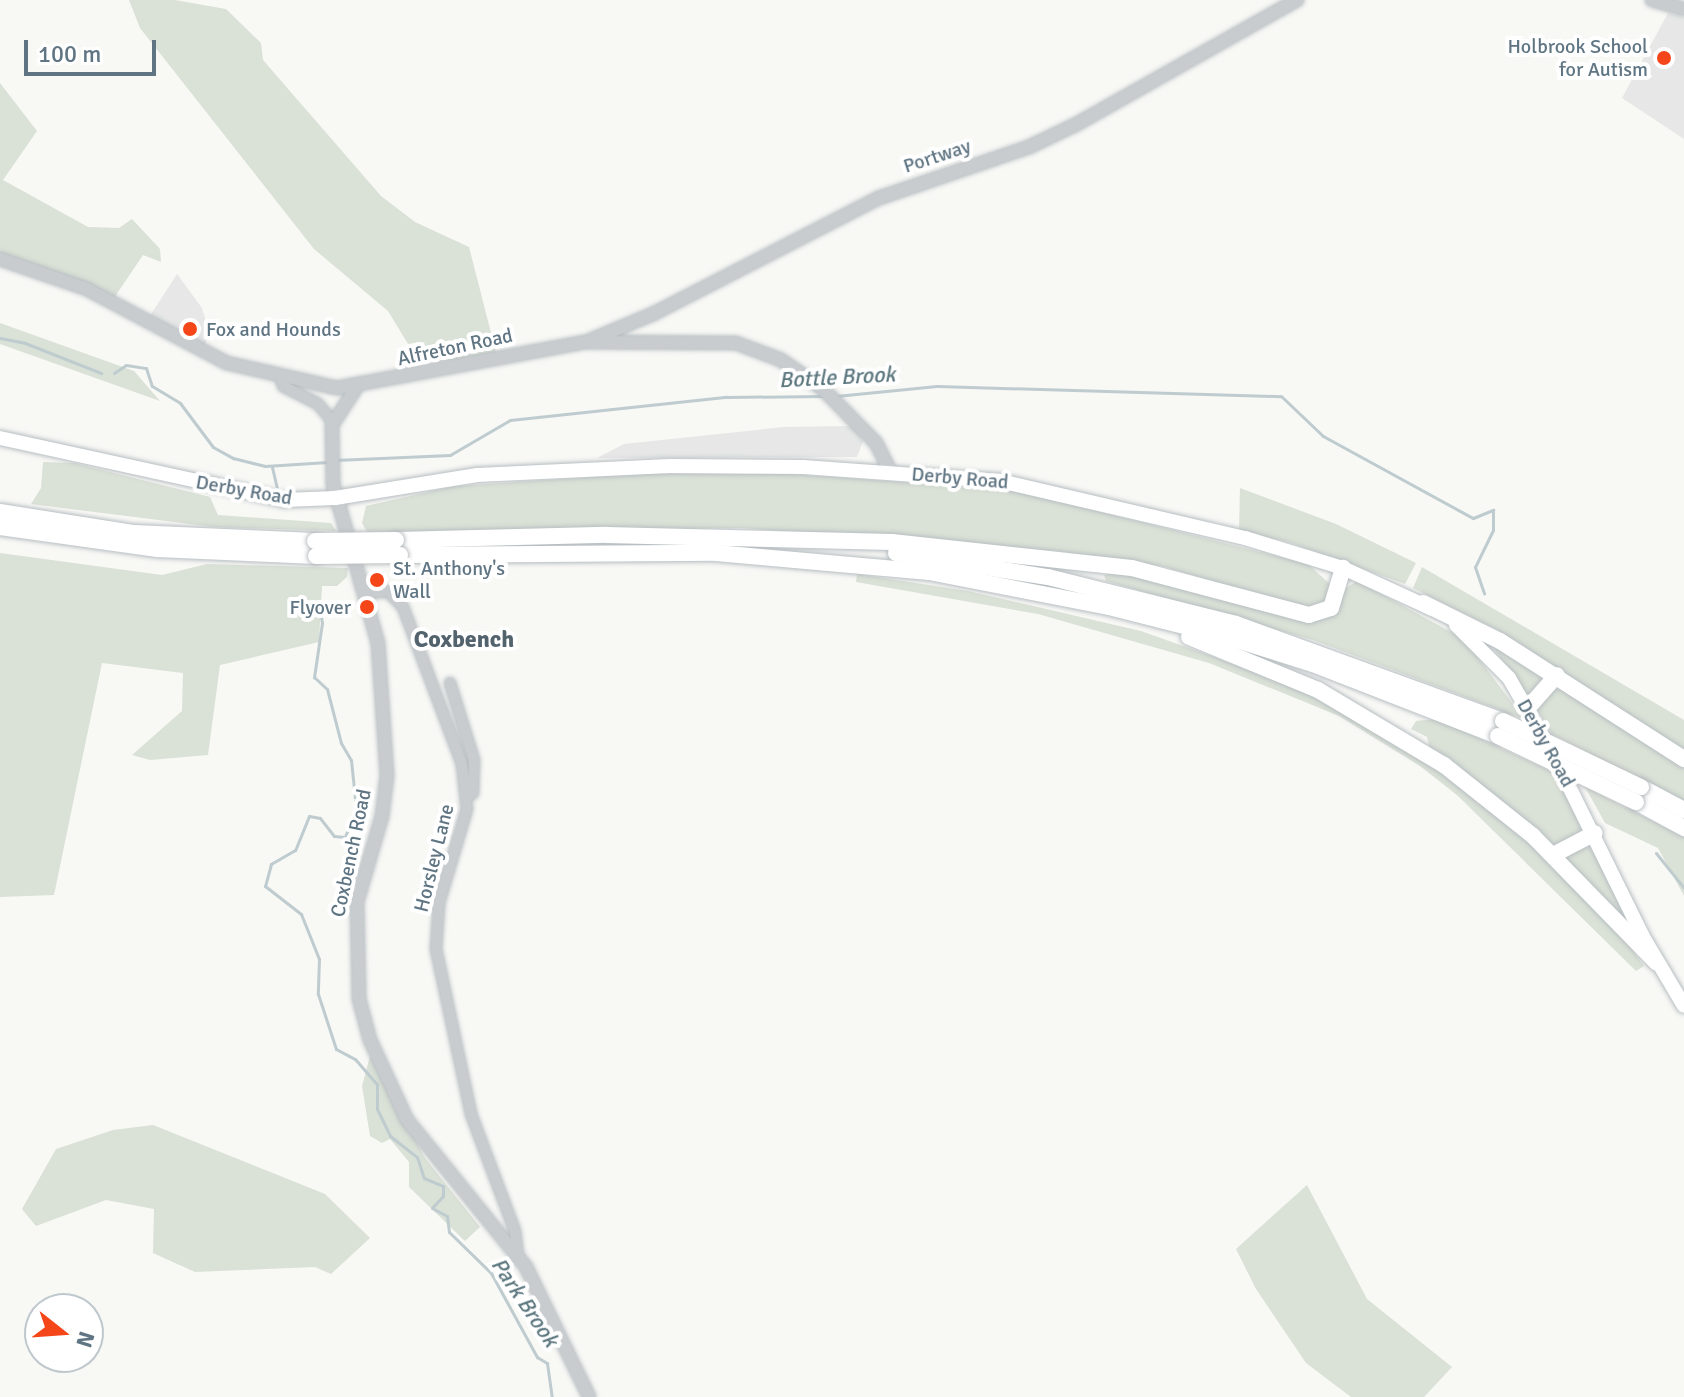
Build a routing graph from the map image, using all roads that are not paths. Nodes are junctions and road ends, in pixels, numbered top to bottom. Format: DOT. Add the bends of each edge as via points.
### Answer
graph roads {
  1 [pos="1297,0"];
  2 [pos="1652,0"];
  3 [pos="1684,9"];
  4 [pos="0,259"];
  5 [pos="586,342"];
  6 [pos="281,379"];
  7 [pos="356,388"];
  8 [pos="333,422"];
  9 [pos="0,438"];
  10 [pos="891,472"];
  11 [pos="335,498"];
  12 [pos="0,512"];
  13 [pos="0,527"];
  14 [pos="819,541"];
  15 [pos="398,547"];
  16 [pos="316,549"];
  17 [pos="1343,568"];
  18 [pos="929,572"];
  19 [pos="367,593"];
  20 [pos="1423,603"];
  21 [pos="1557,675"];
  22 [pos="450,683"];
  23 [pos="1527,709"];
  24 [pos="1500,729"];
  25 [pos="1684,759"];
  26 [pos="1638,794"];
  27 [pos="468,796"];
  28 [pos="1684,810"];
  29 [pos="1684,828"];
  30 [pos="1595,833"];
  31 [pos="1553,855"];
  32 [pos="1657,963"];
  33 [pos="1684,1006"];
  34 [pos="518,1257"];
  35 [pos="589,1397"];
  1 -- 5 [label="street, Portway" via="1075,125 1029,147 879,198 653,314"];
  2 -- 3 [label="street"];
  4 -- 6 [label="street, Alfreton Road" via="87,289 218,360"];
  5 -- 7 [label="street, Alfreton Road"];
  5 -- 10 [label="street, Alfreton Road" via="698,340 767,353 838,401 876,443"];
  6 -- 7 [label="street, Alfreton Road"];
  6 -- 8 [label="street" via="283,386 318,404"];
  7 -- 8 [label="street"];
  8 -- 11 [label="street, Coxbench Road"];
  9 -- 11 [label="main road, Derby Road" via="260,497"];
  10 -- 11 [label="main road, Derby Road" via="716,466 563,470 451,478"];
  10 -- 17 [label="main road, Derby Road" via="1033,485"];
  11 -- 19 [label="street, Coxbench Road"];
  12 -- 16 [label="highway" via="134,533"];
  13 -- 16 [label="highway" via="157,549"];
  14 -- 15 [label="highway" via="607,535"];
  14 -- 17 [label="highway" via="892,542 1088,561 1179,577 1309,615 1331,608"];
  14 -- 24 [label="highway" via="1006,570 1147,599 1331,655"];
  15 -- 16 [label="highway, bridge"];
  15 -- 18 [label="highway" via="716,553"];
  17 -- 20 [label="main road, Derby Road"];
  18 -- 24 [label="highway" via="1109,607 1231,638"];
  18 -- 31 [label="highway" via="1163,630 1276,670 1369,717 1444,765"];
  19 -- 27 [label="street, Horsley Lane" via="388,591 403,607 462,764"];
  19 -- 34 [label="street, Coxbench Road" via="385,690 387,776 382,816 357,902 359,999 370,1040 414,1131"];
  20 -- 21 [label="highway" via="1448,611"];
  20 -- 23 [label="main road, Derby Road" via="1479,644"];
  21 -- 23 [label="highway"];
  21 -- 25 [label="highway"];
  22 -- 27 [label="street" via="474,760 473,793"];
  23 -- 30 [label="main road, Derby Road"];
  24 -- 26 [label="highway, bridge"];
  26 -- 28 [label="highway"];
  26 -- 29 [label="highway"];
  27 -- 34 [label="street, Horsley Lane" via="439,903 436,949 471,1114 515,1231"];
  30 -- 31 [label="highway"];
  30 -- 32 [label="main road, Derby Road"];
  31 -- 32 [label="highway"];
  32 -- 33 [label="main road, Derby Road"];
  34 -- 35 [label="street, Coxbench Road" via="546,1302"];
}
